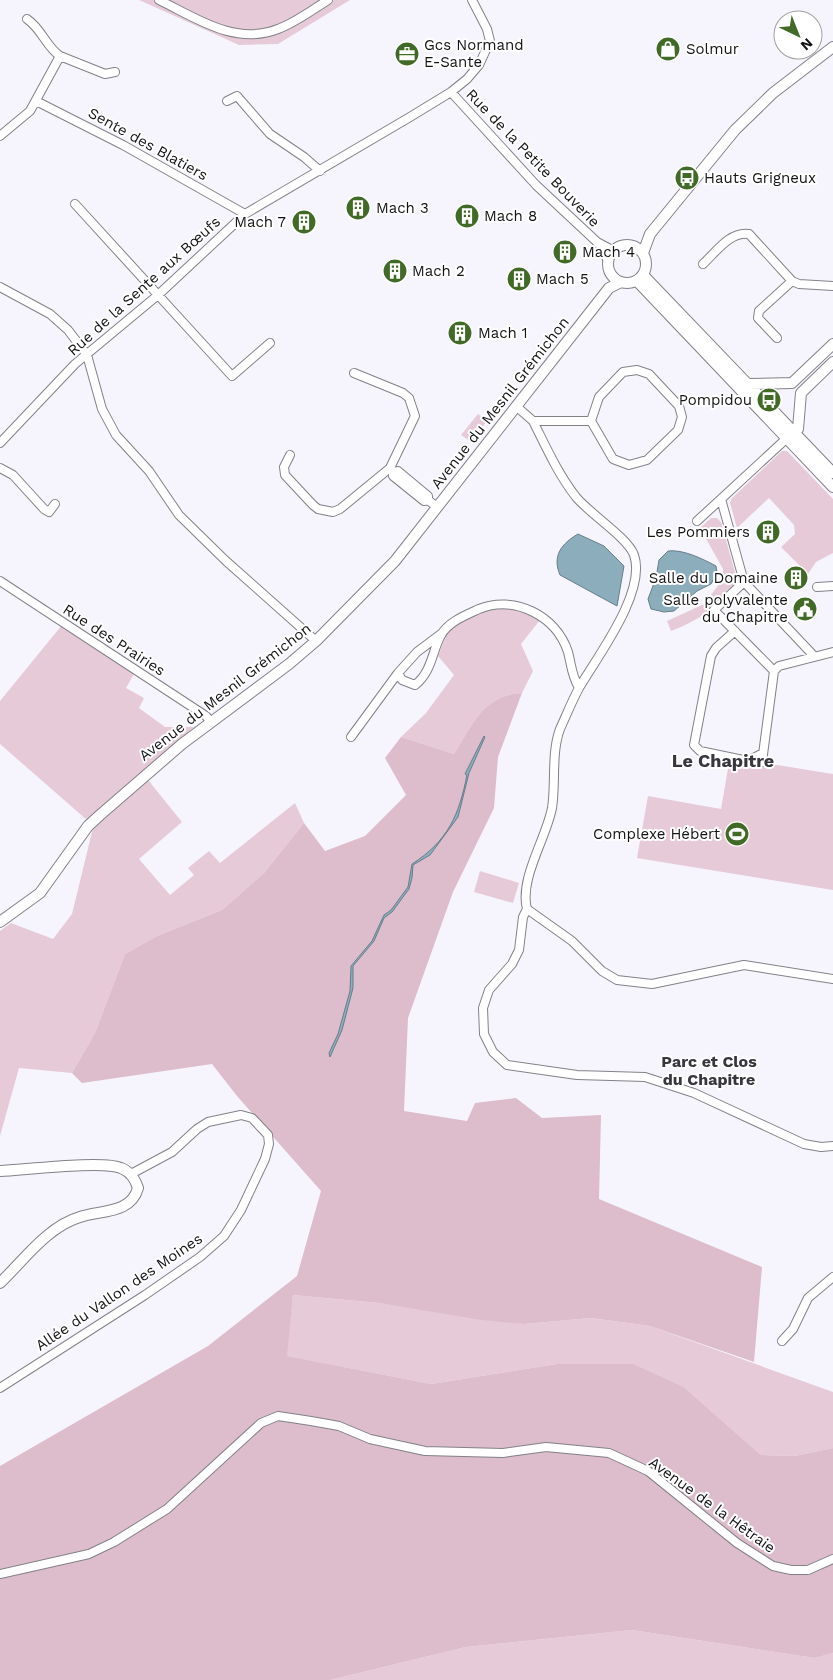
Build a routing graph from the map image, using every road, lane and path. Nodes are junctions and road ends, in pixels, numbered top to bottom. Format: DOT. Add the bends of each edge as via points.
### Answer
graph roads {
  1 [pos="158,0"];
  2 [pos="328,0"];
  3 [pos="472,0"];
  4 [pos="27,20"];
  5 [pos="833,47"];
  6 [pos="60,56"];
  7 [pos="115,72"];
  8 [pos="451,92"];
  9 [pos="227,100"];
  10 [pos="36,101"];
  11 [pos="0,135"];
  12 [pos="0,145"];
  13 [pos="320,171"];
  14 [pos="75,204"];
  15 [pos="245,214"];
  16 [pos="650,234"];
  17 [pos="596,242"];
  18 [pos="630,245"];
  19 [pos="614,251"];
  20 [pos="643,253"];
  21 [pos="609,262"];
  22 [pos="703,264"];
  23 [pos="611,274"];
  24 [pos="640,278"];
  25 [pos="792,281"];
  26 [pos="621,282"];
  27 [pos="833,286"];
  28 [pos="0,287"];
  29 [pos="609,288"];
  30 [pos="158,295"];
  31 [pos="777,338"];
  32 [pos="270,342"];
  33 [pos="833,344"];
  34 [pos="87,355"];
  35 [pos="833,362"];
  36 [pos="354,373"];
  37 [pos="792,383"];
  38 [pos="744,387"];
  39 [pos="801,393"];
  40 [pos="516,406"];
  41 [pos="533,421"];
  42 [pos="591,421"];
  43 [pos="791,435"];
  44 [pos="0,443"];
  45 [pos="290,455"];
  46 [pos="0,468"];
  47 [pos="392,470"];
  48 [pos="833,473"];
  49 [pos="833,487"];
  50 [pos="721,499"];
  51 [pos="55,504"];
  52 [pos="437,508"];
  53 [pos="697,521"];
  54 [pos="0,581"];
  55 [pos="744,582"];
  56 [pos="833,586"];
  57 [pos="817,588"];
  58 [pos="735,630"];
  59 [pos="441,634"];
  60 [pos="316,641"];
  61 [pos="833,652"];
  62 [pos="814,656"];
  63 [pos="774,671"];
  64 [pos="398,673"];
  65 [pos="579,688"];
  66 [pos="211,722"];
  67 [pos="351,737"];
  68 [pos="763,753"];
  69 [pos="762,762"];
  70 [pos="527,910"];
  71 [pos="0,922"];
  72 [pos="833,979"];
  73 [pos="833,1149"];
  74 [pos="0,1171"];
  75 [pos="131,1174"];
  76 [pos="833,1277"];
  77 [pos="0,1283"];
  78 [pos="782,1341"];
  79 [pos="0,1388"];
  80 [pos="833,1559"];
  81 [pos="0,1574"];
  1 -- 2 [label="street" via="238,35 261,35 280,29"];
  3 -- 8 [label="street, Rue de la Sente aux Bœufs" via="490,41 478,65"];
  4 -- 6 [label="street" via="35,25"];
  5 -- 16 [label="street" via="773,93 735,130"];
  6 -- 7 [label="street" via="105,74"];
  6 -- 10 [label="street"];
  8 -- 13 [label="street, Rue de la Sente aux Bœufs"];
  8 -- 17 [label="street, Rue de la Petite Bouverie" via="540,189"];
  9 -- 13 [label="street" via="237,96 270,134 304,156"];
  10 -- 11 [label="street" via="30,112"];
  10 -- 15 [label="street, Sente des Blatiers" via="123,145"];
  11 -- 12 [label="street"];
  13 -- 15 [label="street, Rue de la Sente aux Bœufs"];
  14 -- 30 [label="street"];
  15 -- 30 [label="street, Rue de la Sente aux Bœufs"];
  16 -- 18 [label="street"];
  16 -- 20 [label="street"];
  17 -- 19 [label="street, Rue de la Petite Bouverie"];
  17 -- 21 [label="street, Rue de la Petite Bouverie"];
  18 -- 19 [label="street"];
  18 -- 20 [label="street"];
  19 -- 21 [label="street"];
  20 -- 24 [label="street" via="646,259"];
  21 -- 23 [label="street"];
  22 -- 25 [label="street" via="732,237 739,233 749,234"];
  23 -- 26 [label="street"];
  23 -- 29 [label="street"];
  24 -- 26 [label="street"];
  24 -- 38 [label="street"];
  25 -- 27 [label="street"];
  25 -- 31 [label="street" via="759,311 758,318"];
  26 -- 29 [label="street, Avenue du Mesnil Grémichon"];
  28 -- 34 [label="street" via="50,314 68,330"];
  29 -- 40 [label="street, Avenue du Mesnil Grémichon"];
  30 -- 32 [label="street" via="232,376"];
  30 -- 34 [label="street, Rue de la Sente aux Bœufs"];
  33 -- 37 [label="street"];
  34 -- 44 [label="street, Rue de la Sente aux Bœufs"];
  34 -- 60 [label="street" via="102,409 116,435 149,471 180,515"];
  35 -- 39 [label="street"];
  36 -- 47 [label="street" via="403,393 413,407 415,416"];
  37 -- 38 [label="street"];
  37 -- 39 [label="street"];
  38 -- 43 [label="street"];
  39 -- 43 [label="street" via="798,429"];
  40 -- 41 [label="street"];
  40 -- 52 [label="street, Avenue du Mesnil Grémichon"];
  41 -- 42 [label="street"];
  41 -- 65 [label="street" via="550,457 575,496 627,544 634,554 637,570 619,622"];
  42 -- 42 [label="street" via="613,459 630,465 647,460 678,430 682,417 679,406 649,374 638,370 623,372 599,397"];
  43 -- 48 [label="street"];
  43 -- 49 [label="street"];
  43 -- 50 [label="street"];
  45 -- 47 [label="street" via="284,467 285,475 313,505 325,512 340,510"];
  46 -- 51 [label="street" via="13,475 44,509 49,512"];
  47 -- 52 [label="street" via="398,471 428,496"];
  50 -- 53 [label="street"];
  50 -- 55 [label="street"];
  52 -- 60 [label="street, Avenue du Mesnil Grémichon" via="395,561"];
  54 -- 66 [label="street, Rue des Prairies"];
  55 -- 58 [label="street" via="714,610"];
  55 -- 62 [label="street"];
  56 -- 57 [label="street"];
  58 -- 63 [label="street"];
  58 -- 68 [label="street" via="711,656 694,745 700,751 748,760"];
  59 -- 64 [label="street" via="417,652"];
  59 -- 64 [label="street" via="420,682 409,685"];
  59 -- 65 [label="street" via="463,616 487,606 512,604 534,611 554,628 568,651 572,676"];
  60 -- 66 [label="street, Avenue du Mesnil Grémichon"];
  61 -- 62 [label="street"];
  62 -- 63 [label="street" via="779,666"];
  63 -- 68 [label="street"];
  64 -- 67 [label="street"];
  65 -- 70 [label="street" via="559,732 552,808 528,878"];
  66 -- 71 [label="street, Avenue du Mesnil Grémichon" via="94,820 40,893"];
  68 -- 69 [label="street"];
  70 -- 72 [label="street" via="572,941 602,971 617,980 652,984 744,965"];
  70 -- 73 [label="street" via="512,964 489,990 484,1008 484,1034 493,1052 507,1065 577,1075 645,1077 694,1093 804,1144"];
  74 -- 75 [label="street" via="101,1166 120,1167"];
  75 -- 77 [label="street" via="138,1188 135,1198 126,1206 79,1217 60,1227"];
  75 -- 79 [label="street, Allée du Vallon des Moines" via="172,1152 208,1122 241,1115 252,1118 268,1135 265,1159 241,1210 224,1236 145,1296"];
  76 -- 78 [label="street" via="808,1298 793,1329"];
  80 -- 81 [label="street, Avenue de la Hêtraie" via="808,1570 773,1566 737,1544 648,1471 609,1453 546,1447 504,1453 425,1451 370,1439 339,1426 278,1416 261,1423 167,1510 114,1542 88,1554"];
}
